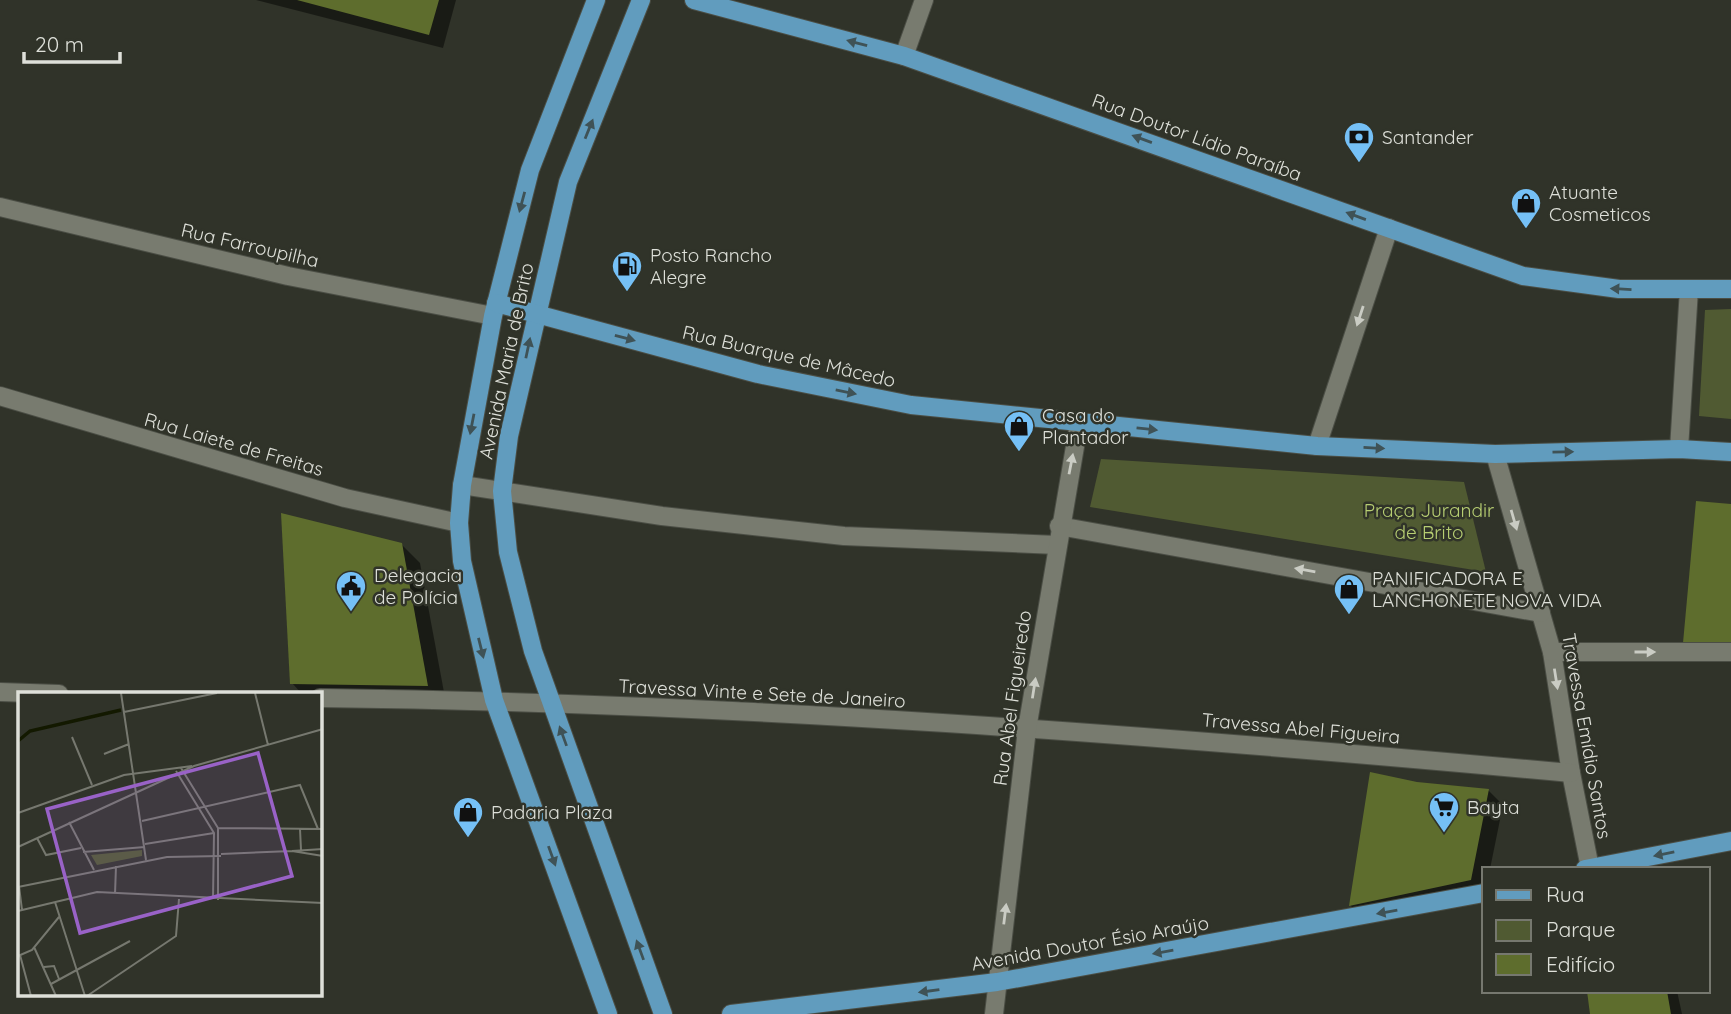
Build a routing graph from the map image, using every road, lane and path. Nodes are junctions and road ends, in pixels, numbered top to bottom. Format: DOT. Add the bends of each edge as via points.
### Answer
graph roads {
  1 [pos="596,0"];
  2 [pos="641,0"];
  3 [pos="694,0"];
  4 [pos="923,0"];
  5 [pos="904,56"];
  6 [pos="0,207"];
  7 [pos="1389,228"];
  8 [pos="1689,289"];
  9 [pos="1731,289"];
  10 [pos="494,310"];
  11 [pos="536,314"];
  12 [pos="0,396"];
  13 [pos="1079,422"];
  14 [pos="1317,446"];
  15 [pos="1679,449"];
  16 [pos="1731,452"];
  17 [pos="1495,454"];
  18 [pos="462,485"];
  19 [pos="502,491"];
  20 [pos="459,523"];
  21 [pos="1059,526"];
  22 [pos="1057,545"];
  23 [pos="1541,612"];
  24 [pos="1552,652"];
  25 [pos="1731,652"];
  26 [pos="0,692"];
  27 [pos="18,693"];
  28 [pos="322,698"];
  29 [pos="494,700"];
  30 [pos="552,704"];
  31 [pos="1027,729"];
  32 [pos="1570,773"];
  33 [pos="1731,841"];
  34 [pos="1587,867"];
  35 [pos="1592,867"];
  36 [pos="1482,893"];
  37 [pos="997,982"];
  38 [pos="608,1014"];
  39 [pos="663,1014"];
  40 [pos="731,1014"];
  41 [pos="994,1014"];
  1 -- 10 [label="main road, Avenida Maria de Brito, one-way" via="530,170"];
  11 -- 2 [label="main road, Avenida Maria de Brito, one-way" via="568,182"];
  5 -- 3 [label="main road, Rua Doutor Lídio Paraíba, one-way"];
  4 -- 5 [label="street"];
  7 -- 5 [label="main road, Rua Doutor Lídio Paraíba, one-way"];
  6 -- 10 [label="street, Rua Farroupilha" via="288,276"];
  8 -- 7 [label="main road, Rua Doutor Lídio Paraíba, one-way" via="1619,289 1523,276"];
  7 -- 14 [label="street, one-way"];
  8 -- 9 [label="main road, Rua Doutor Lídio Paraíba"];
  8 -- 15 [label="street"];
  10 -- 11 [label="main road, Rua Buarque de Mâcedo"];
  10 -- 18 [label="main road, Avenida Maria de Brito, one-way"];
  11 -- 13 [label="main road, Rua Buarque de Mâcedo, one-way" via="758,374 911,405"];
  19 -- 11 [label="main road, Avenida Maria de Brito, one-way" via="509,436"];
  12 -- 20 [label="street, Rua Laiete de Freitas" via="345,498"];
  13 -- 14 [label="main road, one-way"];
  21 -- 13 [label="street, Rua Abel Figueiredo, one-way"];
  14 -- 17 [label="main road, one-way"];
  15 -- 16 [label="main road"];
  17 -- 15 [label="main road, one-way"];
  17 -- 23 [label="street, one-way"];
  18 -- 19 [label="street"];
  18 -- 20 [label="main road, Avenida Maria de Brito"];
  19 -- 22 [label="street" via="662,516 831,534"];
  19 -- 30 [label="main road, Avenida Maria de Brito" via="508,552 533,651"];
  20 -- 29 [label="main road, Avenida Maria de Brito, one-way" via="462,561"];
  21 -- 22 [label="street, Rua Abel Figueiredo"];
  23 -- 21 [label="street, one-way"];
  31 -- 22 [label="street, Rua Abel Figueiredo, one-way"];
  23 -- 24 [label="street, Travessa Emídio Santos"];
  24 -- 25 [label="street, one-way"];
  24 -- 32 [label="street, Travessa Emídio Santos, one-way"];
  26 -- 27 [label="street"];
  28 -- 29 [label="street, Travessa Vinte e Sete de Janeiro"];
  29 -- 30 [label="street, Travessa Vinte e Sete de Janeiro"];
  29 -- 38 [label="main road, Avenida Maria de Brito, one-way"];
  30 -- 31 [label="street, Travessa Vinte e Sete de Janeiro"];
  39 -- 30 [label="main road, Avenida Maria de Brito, one-way"];
  31 -- 32 [label="street, Travessa Abel Figueira"];
  37 -- 31 [label="street, Rua Abel Figueiredo, one-way"];
  32 -- 34 [label="street, Travessa Emídio Santos"];
  33 -- 35 [label="main road, one-way"];
  36 -- 37 [label="main road, Avenida Doutor Ésio Araújo, one-way"];
  37 -- 40 [label="main road, Avenida Doutor Ésio Araújo, one-way"];
  37 -- 41 [label="street, Rua Abel Figueiredo"];
}
